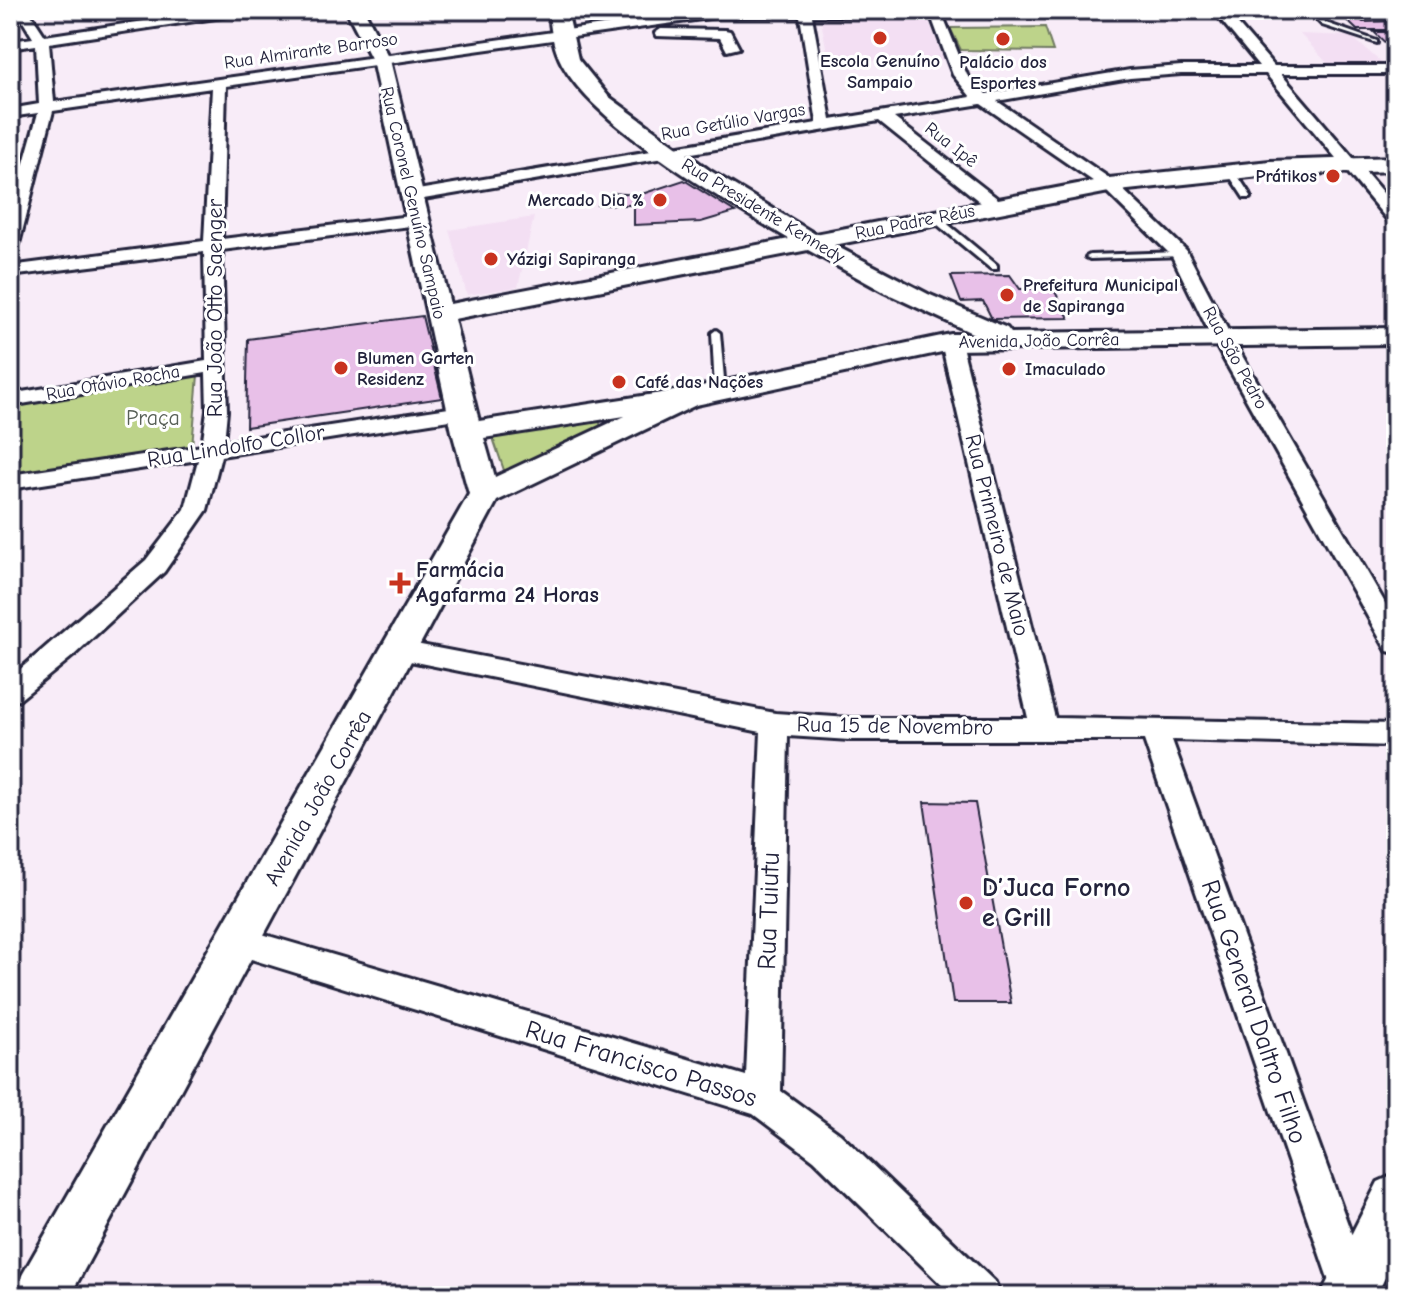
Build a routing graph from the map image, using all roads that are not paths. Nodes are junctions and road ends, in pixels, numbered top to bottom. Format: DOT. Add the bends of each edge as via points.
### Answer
graph roads {
  1 [pos="22,10"];
  2 [pos="242,10"];
  3 [pos="355,10"];
  4 [pos="558,10"];
  5 [pos="1287,10"];
  6 [pos="1336,10"];
  7 [pos="806,11"];
  8 [pos="936,11"];
  9 [pos="1064,11"];
  10 [pos="1219,11"];
  11 [pos="195,13"];
  12 [pos="674,14"];
  13 [pos="620,24"];
  14 [pos="559,33"];
  15 [pos="42,41"];
  16 [pos="1375,42"];
  17 [pos="10,45"];
  18 [pos="732,48"];
  19 [pos="381,60"];
  20 [pos="1269,70"];
  21 [pos="1396,70"];
  22 [pos="219,82"];
  23 [pos="983,99"];
  24 [pos="47,108"];
  25 [pos="10,113"];
  26 [pos="882,116"];
  27 [pos="825,127"];
  28 [pos="669,154"];
  29 [pos="1349,164"];
  30 [pos="1396,164"];
  31 [pos="1231,172"];
  32 [pos="1109,185"];
  33 [pos="18,187"];
  34 [pos="412,196"];
  35 [pos="1247,196"];
  36 [pos="996,206"];
  37 [pos="935,218"];
  38 [pos="1396,219"];
  39 [pos="418,220"];
  40 [pos="811,242"];
  41 [pos="10,244"];
  42 [pos="213,245"];
  43 [pos="1180,254"];
  44 [pos="1090,257"];
  45 [pos="994,267"];
  46 [pos="10,271"];
  47 [pos="940,312"];
  48 [pos="439,314"];
  49 [pos="716,333"];
  50 [pos="1396,336"];
  51 [pos="1015,340"];
  52 [pos="1223,340"];
  53 [pos="951,342"];
  54 [pos="216,365"];
  55 [pos="720,390"];
  56 [pos="10,400"];
  57 [pos="611,421"];
  58 [pos="464,422"];
  59 [pos="212,449"];
  60 [pos="10,482"];
  61 [pos="485,494"];
  62 [pos="1396,644"];
  63 [pos="400,650"];
  64 [pos="10,693"];
  65 [pos="775,724"];
  66 [pos="1044,728"];
  67 [pos="1154,729"];
  68 [pos="1396,735"];
  69 [pos="238,941"];
  70 [pos="763,1099"];
  71 [pos="1396,1200"];
  72 [pos="1350,1293"];
  73 [pos="40,1296"];
  74 [pos="981,1296"];
  1 -- 15 [label="street"];
  2 -- 11 [label="street"];
  3 -- 19 [label="main road, Rua Coronel Genuíno Sampaio"];
  4 -- 14 [label="main road, Rua Presidente Kennedy"];
  5 -- 10 [label="street, Rua Almirante Barroso"];
  6 -- 16 [label="lane" via="1318,18"];
  7 -- 8 [label="street, Rua Almirante Barroso"];
  7 -- 12 [label="street, Rua Almirante Barroso"];
  7 -- 27 [label="street"];
  8 -- 9 [label="street, Rua Almirante Barroso"];
  8 -- 23 [label="street, Rua São Pedro" via="960,75"];
  9 -- 10 [label="street, Rua Almirante Barroso"];
  10 -- 20 [label="street"];
  11 -- 15 [label="street"];
  12 -- 13 [label="street, Rua Almirante Barroso"];
  13 -- 14 [label="street, Rua Almirante Barroso"];
  13 -- 18 [label="street" via="635,32 725,34"];
  14 -- 19 [label="street, Rua Almirante Barroso"];
  14 -- 28 [label="main road, Rua Presidente Kennedy" via="575,72 604,104"];
  15 -- 17 [label="street"];
  15 -- 24 [label="street"];
  19 -- 22 [label="street, Rua Almirante Barroso"];
  19 -- 34 [label="main road, Rua Coronel Genuíno Sampaio"];
  20 -- 21 [label="street, Rua Getúlio Vargas"];
  20 -- 23 [label="street, Rua Getúlio Vargas" via="1130,74"];
  20 -- 29 [label="street"];
  22 -- 24 [label="street, Rua Almirante Barroso"];
  22 -- 42 [label="street, Rua João Otto Saenger"];
  23 -- 26 [label="street, Rua Getúlio Vargas"];
  23 -- 32 [label="street, Rua São Pedro"];
  24 -- 25 [label="street, Rua Almirante Barroso"];
  24 -- 33 [label="street"];
  26 -- 27 [label="street, Rua Getúlio Vargas"];
  26 -- 36 [label="street, Rua Ipê"];
  27 -- 28 [label="street, Rua Getúlio Vargas"];
  28 -- 34 [label="street, Rua Getúlio Vargas"];
  28 -- 40 [label="main road, Rua Presidente Kennedy"];
  29 -- 30 [label="main road, Rua Padre Réus"];
  29 -- 31 [label="main road, Rua Padre Réus"];
  29 -- 38 [label="street"];
  31 -- 32 [label="main road, Rua Padre Réus"];
  31 -- 35 [label="lane"];
  32 -- 36 [label="main road, Rua Padre Réus"];
  32 -- 43 [label="street, Rua São Pedro"];
  33 -- 41 [label="street"];
  34 -- 39 [label="main road, Rua Coronel Genuíno Sampaio"];
  36 -- 37 [label="main road, Rua Padre Réus"];
  37 -- 40 [label="main road, Rua Padre Réus"];
  37 -- 45 [label="lane"];
  39 -- 42 [label="street"];
  39 -- 48 [label="main road, Rua Coronel Genuíno Sampaio"];
  40 -- 47 [label="main road, Rua Presidente Kennedy"];
  40 -- 48 [label="main road, Rua Padre Réus"];
  42 -- 46 [label="street"];
  42 -- 54 [label="street, Rua João Otto Saenger"];
  43 -- 44 [label="lane"];
  43 -- 52 [label="street, Rua São Pedro"];
  47 -- 51 [label="main road, Rua Presidente Kennedy"];
  47 -- 53 [label="main road"];
  48 -- 58 [label="main road, Rua Coronel Genuíno Sampaio"];
  49 -- 55 [label="lane"];
  50 -- 52 [label="main road, Avenida João Corrêa"];
  51 -- 52 [label="main road, Avenida João Corrêa"];
  51 -- 53 [label="main road, Avenida João Corrêa"];
  52 -- 62 [label="street, Rua São Pedro"];
  53 -- 55 [label="main road, Avenida João Corrêa"];
  53 -- 66 [label="street, Rua Primeiro de Maio"];
  54 -- 56 [label="street, Rua Otávio Rocha"];
  54 -- 59 [label="street, Rua João Otto Saenger"];
  55 -- 57 [label="main road, Avenida João Corrêa"];
  57 -- 58 [label="main road, Avenida João Corrêa"];
  57 -- 61 [label="main road, Avenida João Corrêa"];
  58 -- 59 [label="street, Rua Lindolfo Collor"];
  58 -- 61 [label="main road, Rua Coronel Genuíno Sampaio"];
  59 -- 60 [label="street, Rua Lindolfo Collor"];
  59 -- 64 [label="street, Rua João Otto Saenger" via="196,510 155,566"];
  61 -- 63 [label="main road, Avenida João Corrêa"];
  63 -- 65 [label="street, Rua 15 de Novembro"];
  63 -- 69 [label="main road, Avenida João Corrêa"];
  65 -- 66 [label="street, Rua 15 de Novembro"];
  65 -- 70 [label="street, Rua Tuiutu"];
  66 -- 67 [label="street, Rua 15 de Novembro"];
  67 -- 68 [label="street, Rua 15 de Novembro"];
  67 -- 72 [label="street, Rua General Daltro Filho"];
  69 -- 70 [label="street, Rua Francisco Passos"];
  69 -- 73 [label="main road, Avenida João Corrêa"];
  70 -- 74 [label="street, Rua Francisco Passos" via="827,1147"];
  71 -- 72 [label="main road"];
}
